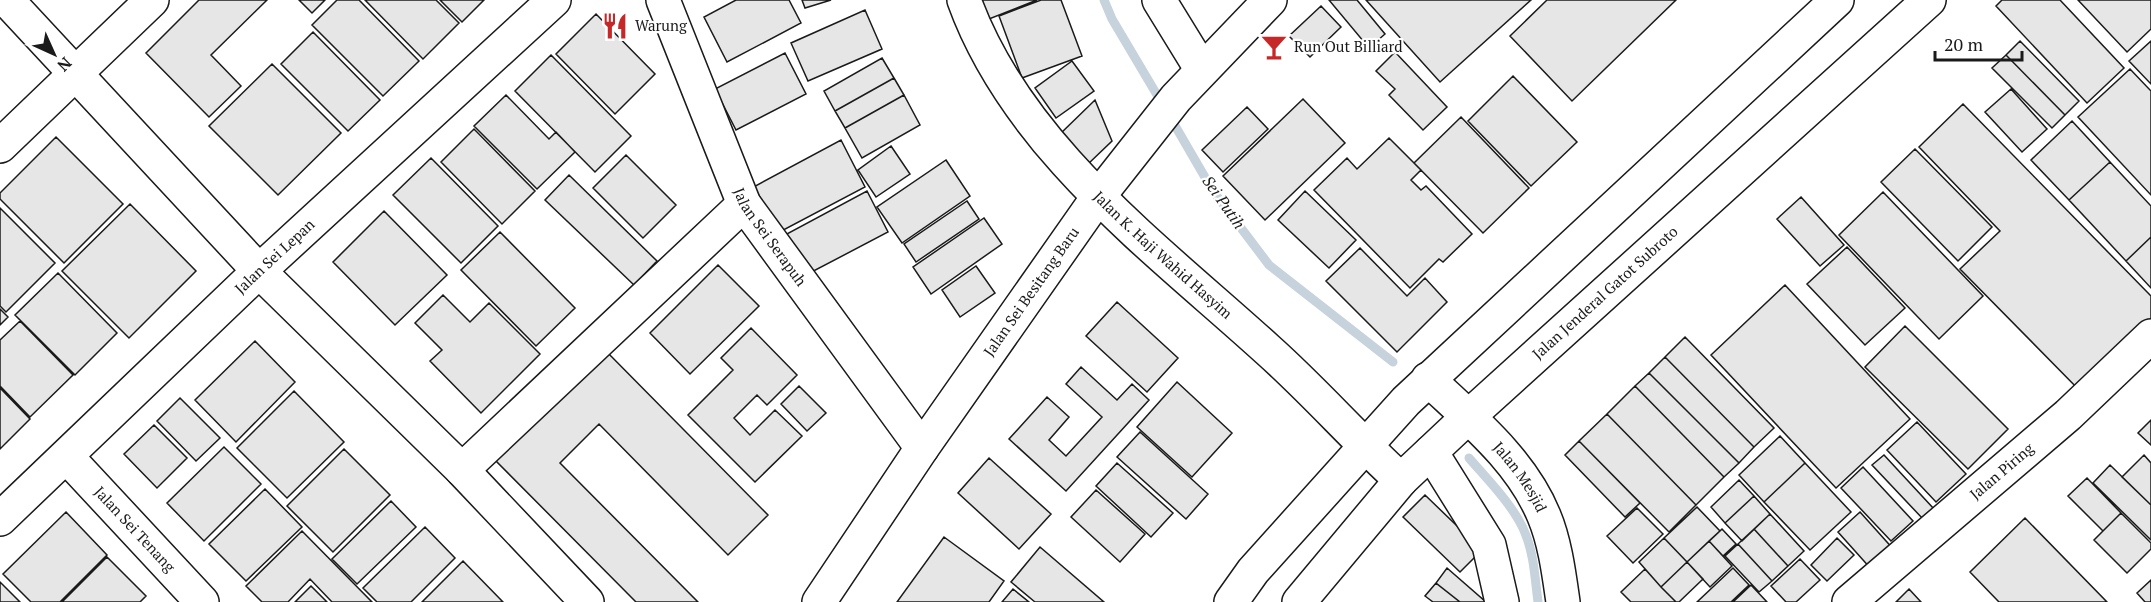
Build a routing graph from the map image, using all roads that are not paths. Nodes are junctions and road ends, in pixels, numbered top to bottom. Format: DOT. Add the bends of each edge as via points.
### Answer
graph roads {
  1 [pos="7,0"];
  2 [pos="152,0"];
  3 [pos="554,0"];
  4 [pos="663,0"];
  5 [pos="964,0"];
  6 [pos="1160,0"];
  7 [pos="1270,0"];
  8 [pos="1837,0"];
  9 [pos="1929,0"];
  10 [pos="1202,70"];
  11 [pos="75,74"];
  12 [pos="0,146"];
  13 [pos="1098,197"];
  14 [pos="744,204"];
  15 [pos="259,271"];
  16 [pos="2151,336"];
  17 [pos="1428,379"];
  18 [pos="1468,417"];
  19 [pos="1364,446"];
  20 [pos="922,448"];
  21 [pos="1431,452"];
  22 [pos="67,457"];
  23 [pos="462,470"];
  24 [pos="1401,480"];
  25 [pos="0,519"];
  26 [pos="202,602"];
  27 [pos="587,602"];
  28 [pos="819,602"];
  29 [pos="1231,602"];
  30 [pos="1299,602"];
  31 [pos="1502,602"];
  32 [pos="1563,602"];
  33 [pos="1849,602"];
  1 -- 11 [label="street"];
  2 -- 11 [label="street"];
  3 -- 15 [label="street, Jalan Sei Lepan"];
  4 -- 14 [label="street, Jalan Sei Serapuh"];
  5 -- 13 [label="street, Jalan K. Haji Wahid Hasyim" via="1016,100"];
  6 -- 10 [label="street"];
  7 -- 10 [label="street, Jalan Sei Besitang Baru"];
  8 -- 17 [label="street"];
  9 -- 18 [label="street, Jalan Jenderal Gatot Subroto"];
  10 -- 13 [label="street, Jalan Sei Besitang Baru"];
  11 -- 12 [label="street"];
  11 -- 15 [label="street"];
  13 -- 19 [label="street, Jalan K. Haji Wahid Hasyim" via="1291,371"];
  13 -- 20 [label="street, Jalan Sei Besitang Baru"];
  14 -- 20 [label="street, Jalan Sei Serapuh"];
  14 -- 23 [label="street"];
  15 -- 22 [label="street, Jalan Sei Lepan"];
  15 -- 23 [label="street"];
  16 -- 33 [label="street, Jalan Piring" via="2068,415"];
  17 -- 18 [label="street, Jalan Mesjid"];
  17 -- 19 [label="street"];
  18 -- 21 [label="street, Jalan Jenderal Gatot Subroto"];
  18 -- 32 [label="street, Jalan Mesjid" via="1517,468 1535,497 1545,518"];
  19 -- 24 [label="street, Jalan K. Haji Wahid Hasyim"];
  19 -- 29 [label="street"];
  20 -- 28 [label="street, Jalan Sei Besitang Baru"];
  21 -- 24 [label="street, Jalan Jenderal Gatot Subroto"];
  21 -- 31 [label="street" via="1489,545"];
  22 -- 25 [label="street, Jalan Sei Lepan"];
  22 -- 26 [label="street, Jalan Sei Tenang"];
  23 -- 27 [label="street"];
  24 -- 30 [label="street, Jalan Jenderal Gatot Subroto"];
}
